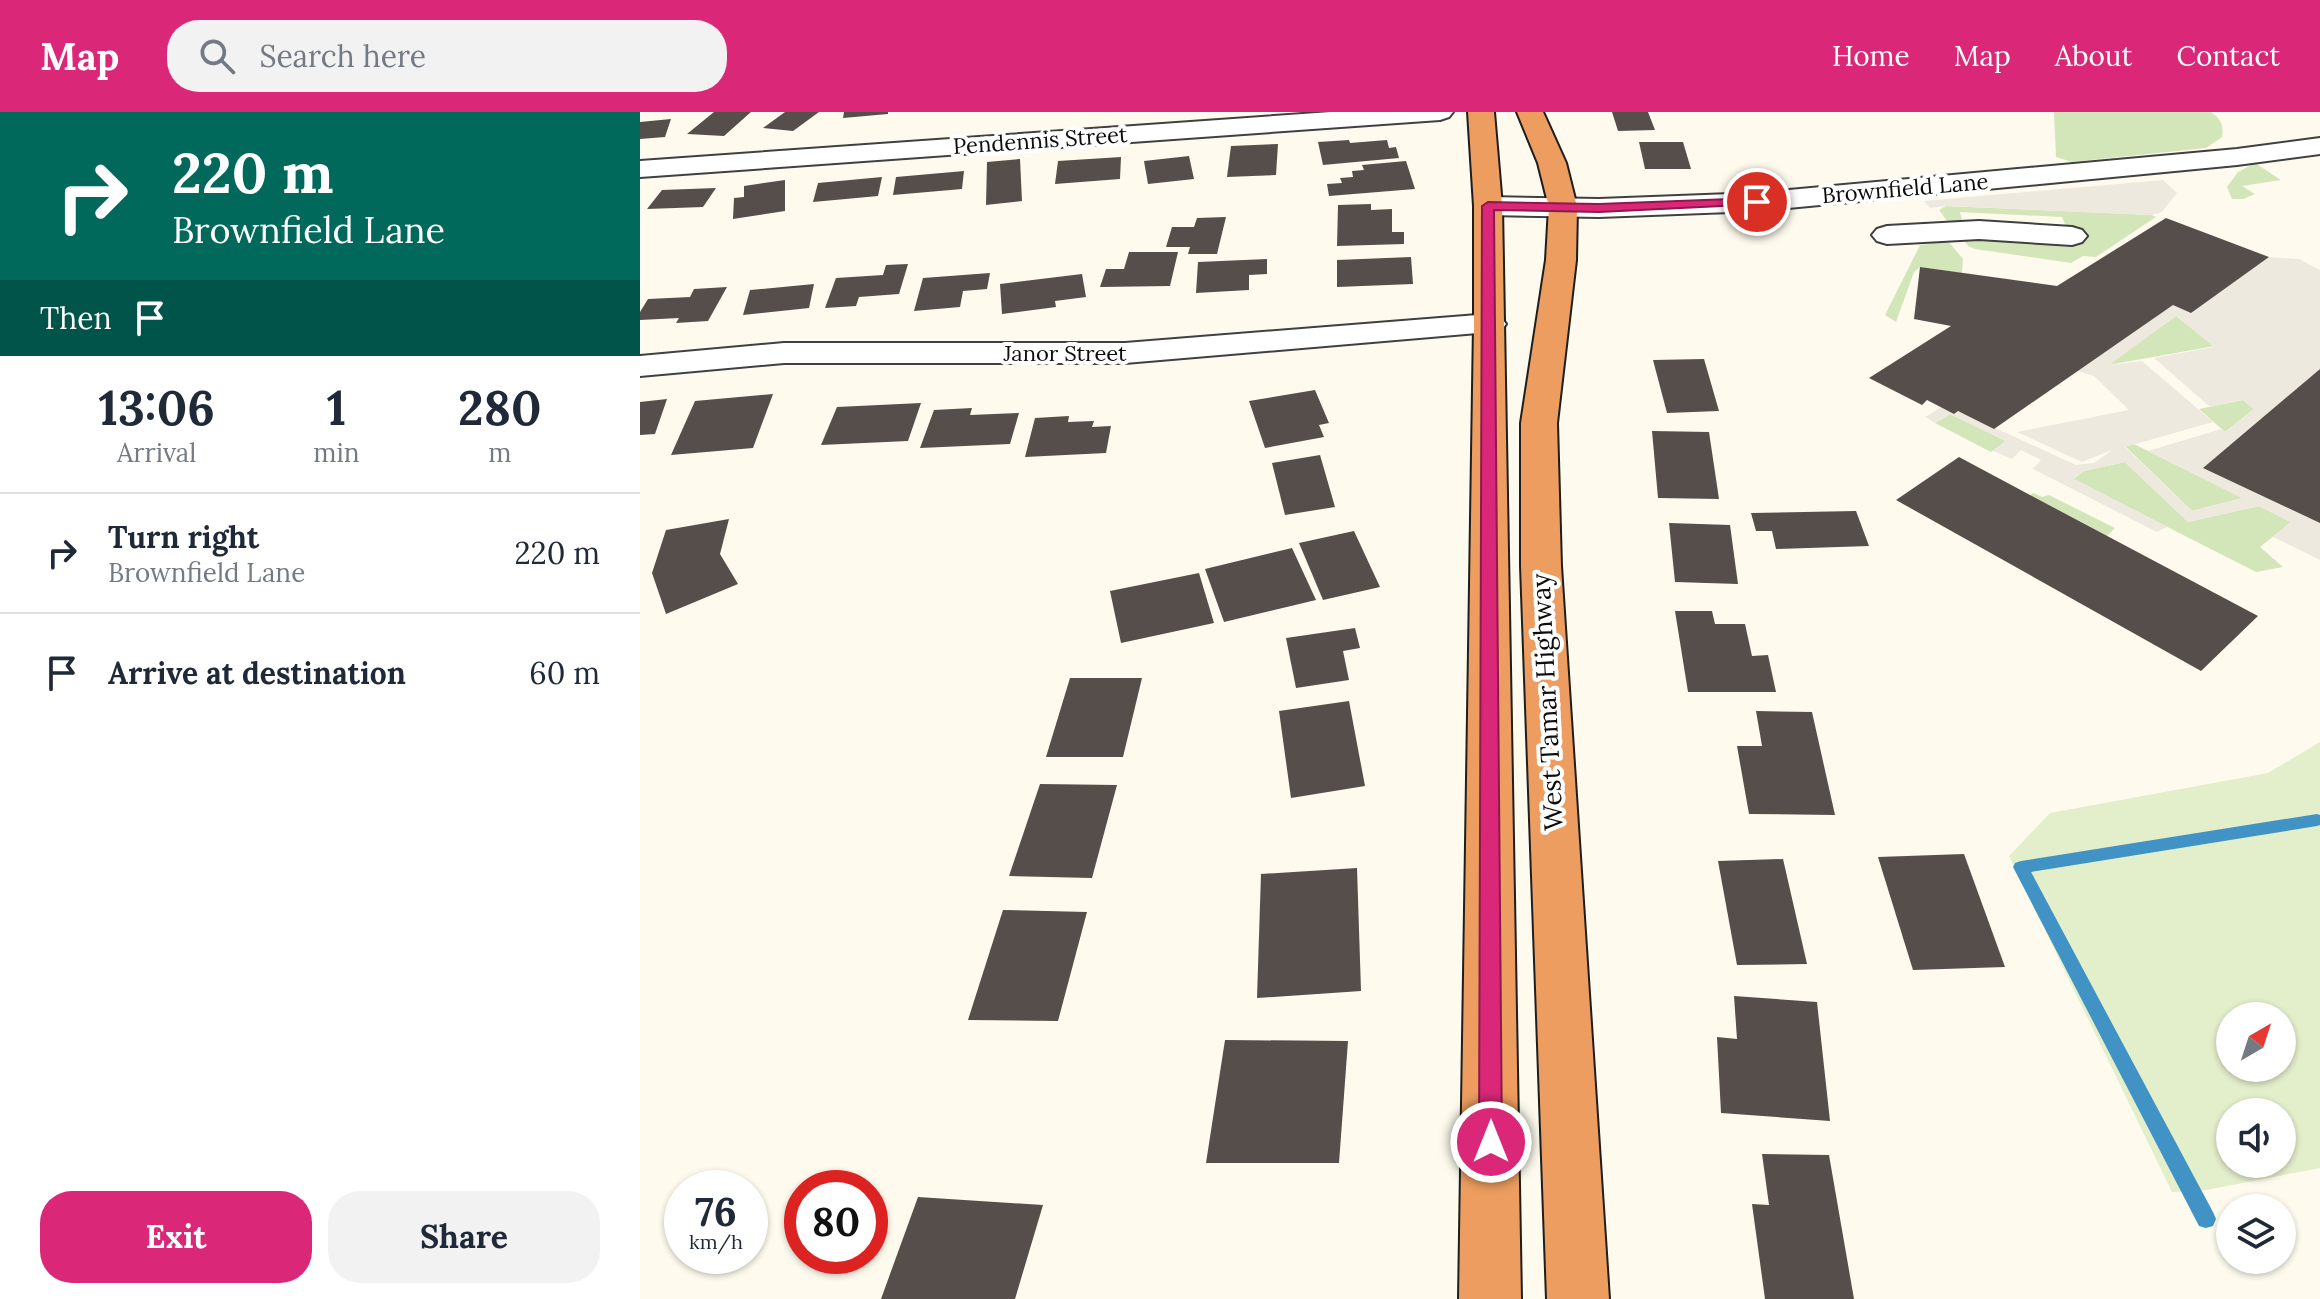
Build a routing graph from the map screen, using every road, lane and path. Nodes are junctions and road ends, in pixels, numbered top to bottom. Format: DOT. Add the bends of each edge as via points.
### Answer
graph roads {
  1 [pos="1440,112"];
  2 [pos="1481,112"];
  3 [pos="1530,112"];
  4 [pos="940,120"];
  5 [pos="2320,146"];
  6 [pos="932,148"];
  7 [pos="640,169"];
  8 [pos="1859,193"];
  9 [pos="1488,206"];
  10 [pos="1563,207"];
  11 [pos="2072,236"];
  12 [pos="1490,324"];
  13 [pos="640,366"];
  14 [pos="1490,1299"];
  15 [pos="1578,1299"];
  1 -- 6 [label="street, Pendennis Street"];
  2 -- 9 [label="highway, West Tamar Highway"];
  3 -- 10 [label="highway, West Tamar Highway" via="1552,163"];
  4 -- 6 [label="street"];
  5 -- 8 [label="street, Brownfield Lane"];
  6 -- 7 [label="street, Pendennis Street"];
  8 -- 10 [label="street, Brownfield Lane" via="1757,202"];
  8 -- 11 [label="street" via="1887,222 1882,242 1979,230"];
  9 -- 10 [label="street, Brownfield Lane"];
  9 -- 12 [label="highway, West Tamar Highway"];
  10 -- 15 [label="highway, West Tamar Highway" via="1539,439"];
  12 -- 13 [label="street, Janor Street" via="1125,353 784,353"];
  12 -- 14 [label="highway, West Tamar Highway"];
}
